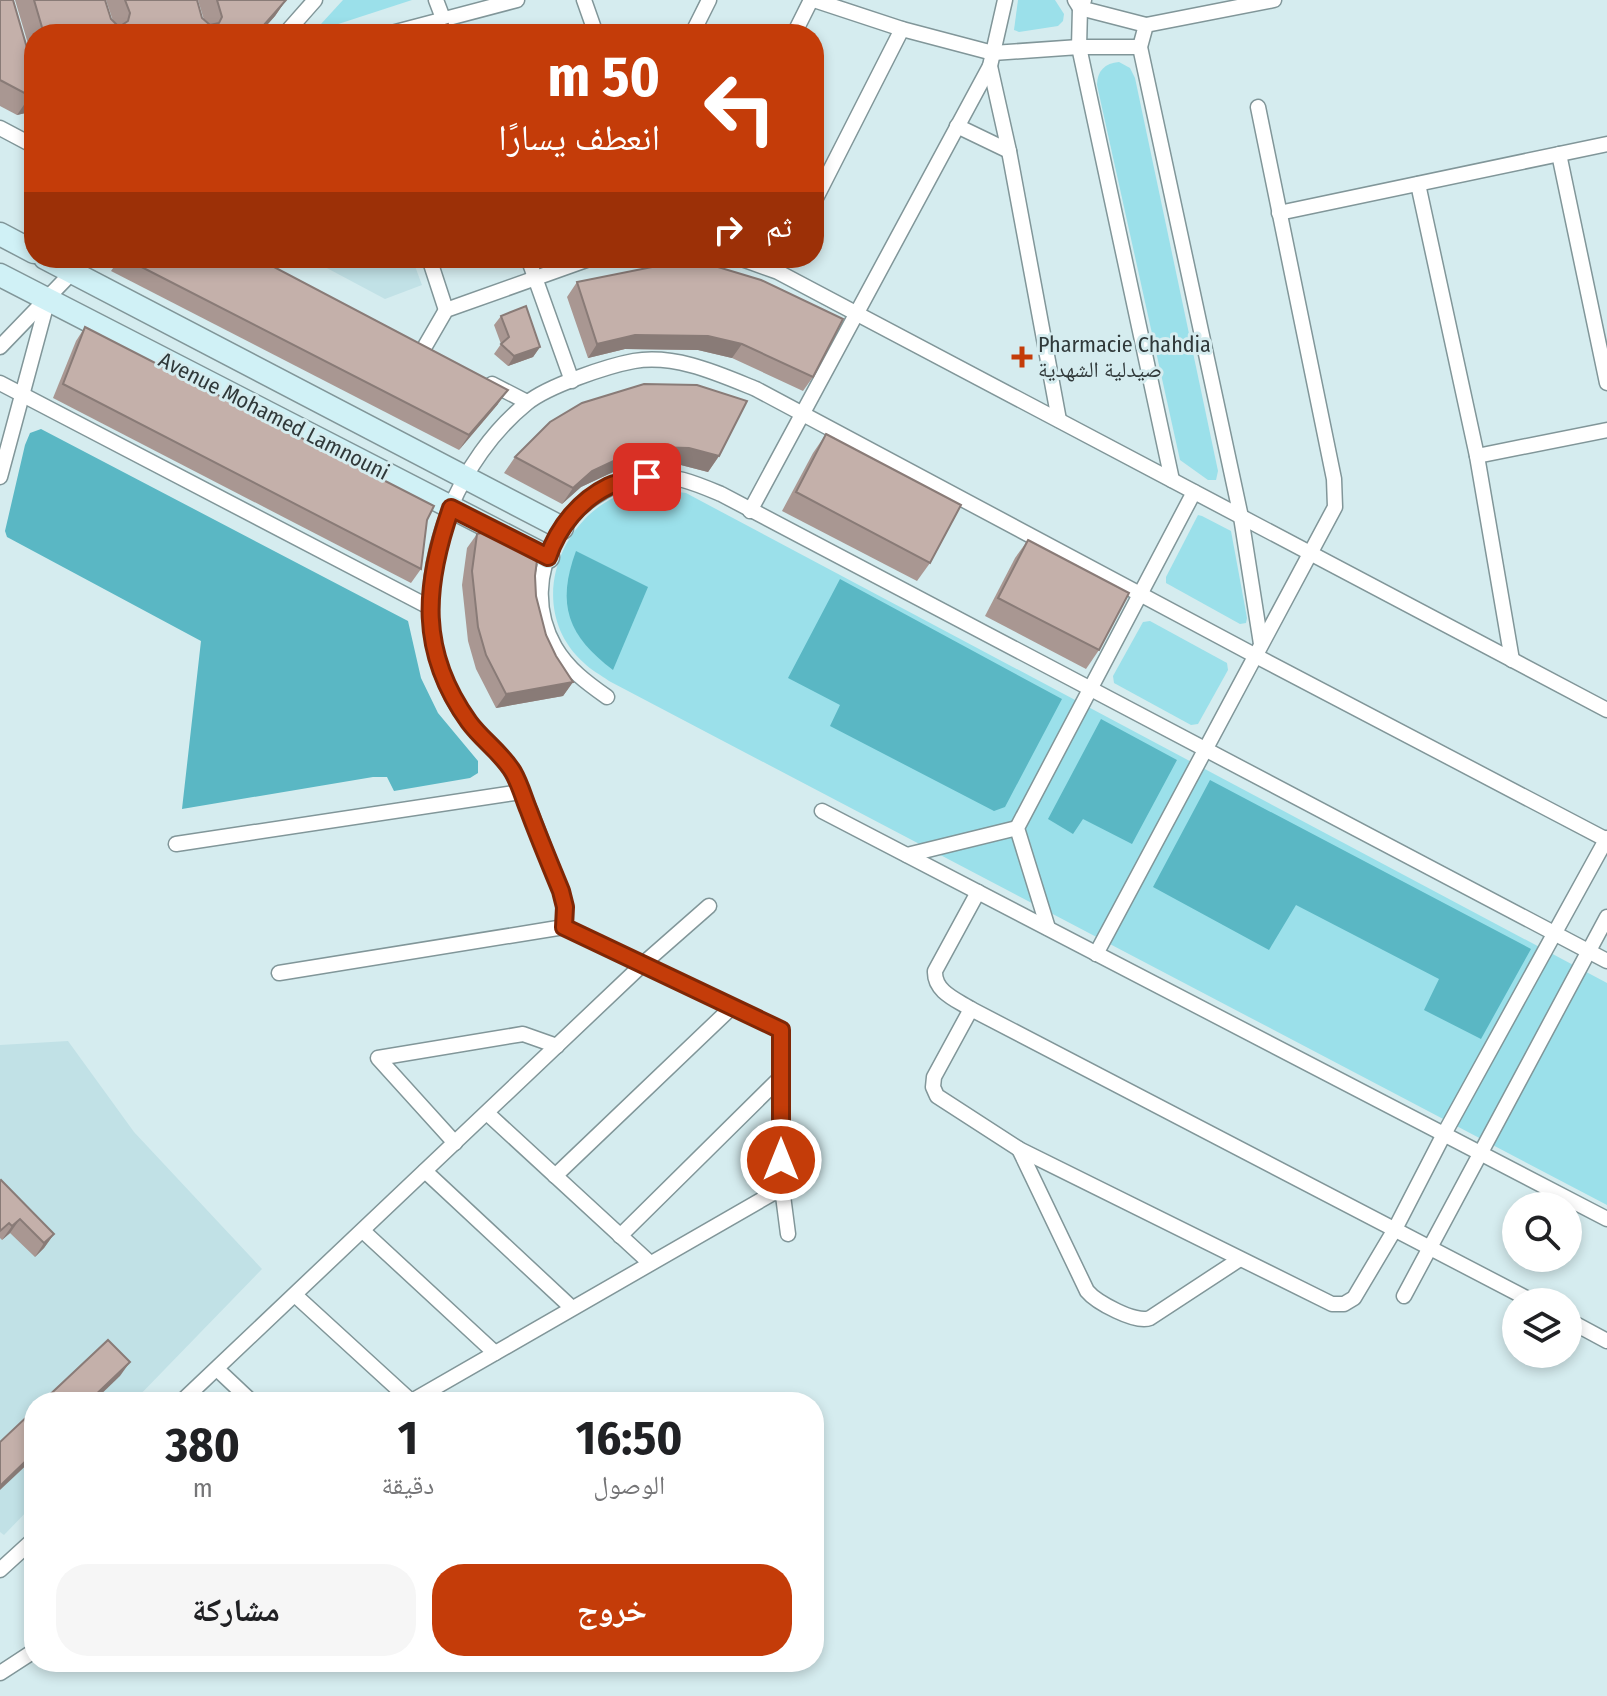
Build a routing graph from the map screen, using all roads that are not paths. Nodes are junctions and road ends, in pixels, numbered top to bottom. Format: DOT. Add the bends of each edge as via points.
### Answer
graph roads {
  1 [pos="315,0"];
  2 [pos="436,0"];
  3 [pos="517,0"];
  4 [pos="584,0"];
  5 [pos="709,0"];
  6 [pos="813,0"];
  7 [pos="1005,0"];
  8 [pos="1274,0"];
  9 [pos="833,2"];
  10 [pos="1080,3"];
  11 [pos="303,6"];
  12 [pos="291,24"];
  13 [pos="445,24"];
  14 [pos="454,24"];
  15 [pos="592,24"];
  16 [pos="697,24"];
  17 [pos="800,24"];
  18 [pos="1146,25"];
  19 [pos="902,29"];
  20 [pos="1079,47"];
  21 [pos="1140,47"];
  22 [pos="992,60"];
  23 [pos="1258,107"];
  24 [pos="957,126"];
  25 [pos="0,128"];
  26 [pos="24,141"];
  27 [pos="1607,144"];
  28 [pos="1009,151"];
  29 [pos="1559,154"];
  30 [pos="824,182"];
  31 [pos="1418,184"];
  32 [pos="1279,213"];
  33 [pos="0,234"];
  34 [pos="24,247"];
  35 [pos="77,268"];
  36 [pos="85,268"];
  37 [pos="432,268"];
  38 [pos="532,268"];
  39 [pos="562,268"];
  40 [pos="767,268"];
  41 [pos="780,268"];
  42 [pos="778,272"];
  43 [pos="0,275"];
  44 [pos="535,277"];
  45 [pos="48,299"];
  46 [pos="446,310"];
  47 [pos="857,314"];
  48 [pos="0,347"];
  49 [pos="424,348"];
  50 [pos="475,375"];
  51 [pos="572,381"];
  52 [pos="0,383"];
  53 [pos="1607,383"];
  54 [pos="22,394"];
  55 [pos="527,402"];
  56 [pos="803,413"];
  57 [pos="1059,420"];
  58 [pos="1607,430"];
  59 [pos="1477,456"];
  60 [pos="0,477"];
  61 [pos="465,478"];
  62 [pos="1172,480"];
  63 [pos="1194,492"];
  64 [pos="451,508"];
  65 [pos="750,511"];
  66 [pos="1241,517"];
  67 [pos="562,528"];
  68 [pos="1309,553"];
  69 [pos="548,557"];
  70 [pos="1141,593"];
  71 [pos="429,607"];
  72 [pos="1258,650"];
  73 [pos="1512,660"];
  74 [pos="1090,689"];
  75 [pos="607,697"];
  76 [pos="1607,710"];
  77 [pos="1206,749"];
  78 [pos="521,792"];
  79 [pos="822,811"];
  80 [pos="1017,828"];
  81 [pos="1607,839"];
  82 [pos="176,844"];
  83 [pos="907,855"];
  84 [pos="978,892"];
  85 [pos="709,906"];
  86 [pos="1607,917"];
  87 [pos="564,927"];
  88 [pos="1048,928"];
  89 [pos="1556,933"];
  90 [pos="1589,952"];
  91 [pos="1096,954"];
  92 [pos="1607,961"];
  93 [pos="643,964"];
  94 [pos="279,973"];
  95 [pos="732,1007"];
  96 [pos="971,1009"];
  97 [pos="557,1046"];
  98 [pos="781,1077"];
  99 [pos="487,1113"];
  100 [pos="1444,1134"];
  101 [pos="455,1143"];
  102 [pos="1019,1149"];
  103 [pos="1479,1152"];
  104 [pos="425,1171"];
  105 [pos="555,1176"];
  106 [pos="782,1188"];
  107 [pos="1607,1219"];
  108 [pos="1395,1229"];
  109 [pos="363,1231"];
  110 [pos="788,1234"];
  111 [pos="620,1236"];
  112 [pos="1429,1246"];
  113 [pos="1240,1259"];
  114 [pos="650,1263"];
  115 [pos="1508,1288"];
  116 [pos="295,1295"];
  117 [pos="1404,1296"];
  118 [pos="572,1308"];
  119 [pos="1582,1328"];
  120 [pos="1607,1341"];
  121 [pos="495,1353"];
  122 [pos="217,1369"];
  123 [pos="192,1392"];
  124 [pos="241,1392"];
  125 [pos="400,1392"];
  126 [pos="428,1392"];
  127 [pos="24,1548"];
  128 [pos="0,1570"];
  129 [pos="24,1657"];
  130 [pos="0,1673"];
  1 -- 11 [label="street"];
  2 -- 13 [label="street"];
  3 -- 14 [label="street"];
  4 -- 15 [label="street"];
  5 -- 16 [label="street"];
  6 -- 9 [label="street"];
  6 -- 17 [label="street"];
  7 -- 22 [label="street"];
  8 -- 18 [label="street"];
  9 -- 19 [label="street"];
  10 -- 18 [label="street"];
  10 -- 20 [label="street"];
  11 -- 12 [label="street"];
  18 -- 21 [label="street"];
  19 -- 22 [label="street"];
  19 -- 30 [label="street"];
  20 -- 21 [label="street"];
  20 -- 22 [label="street"];
  20 -- 62 [label="street"];
  21 -- 66 [label="street"];
  22 -- 24 [label="street"];
  22 -- 28 [label="street"];
  23 -- 32 [label="street"];
  24 -- 28 [label="street"];
  24 -- 47 [label="street"];
  25 -- 26 [label="street"];
  27 -- 29 [label="street"];
  28 -- 57 [label="street"];
  29 -- 31 [label="street"];
  29 -- 53 [label="street"];
  31 -- 32 [label="street"];
  31 -- 59 [label="street"];
  32 -- 68 [label="street" via="1336,494 1335,507"];
  33 -- 34 [label="street"];
  35 -- 45 [label="street"];
  36 -- 61 [label="street, Avenue Mohamed Lamnouni"];
  37 -- 46 [label="street"];
  38 -- 44 [label="street"];
  39 -- 44 [label="street"];
  40 -- 42 [label="street"];
  41 -- 42 [label="street"];
  42 -- 47 [label="street"];
  43 -- 45 [label="street, Avenue Mohamed Lamnouni"];
  44 -- 46 [label="street"];
  44 -- 51 [label="street"];
  45 -- 48 [label="street"];
  45 -- 54 [label="street"];
  45 -- 64 [label="street, Avenue Mohamed Lamnouni"];
  46 -- 49 [label="street"];
  47 -- 56 [label="street"];
  47 -- 57 [label="street"];
  50 -- 55 [label="street"];
  51 -- 55 [label="street"];
  51 -- 56 [label="street" via="635,361 670,362 709,370"];
  52 -- 54 [label="street"];
  54 -- 60 [label="street"];
  54 -- 71 [label="street"];
  55 -- 61 [label="street" via="484,447"];
  56 -- 65 [label="street"];
  56 -- 70 [label="street"];
  57 -- 62 [label="street"];
  58 -- 59 [label="street"];
  59 -- 73 [label="street"];
  61 -- 64 [label="street"];
  61 -- 67 [label="street, Avenue Mohamed Lamnouni"];
  62 -- 63 [label="street"];
  63 -- 66 [label="street"];
  63 -- 70 [label="street"];
  64 -- 69 [label="street, Avenue Mohamed Lamnouni"];
  64 -- 71 [label="street" via="438,547"];
  65 -- 67 [label="street" via="685,479 647,477 609,486 577,508"];
  65 -- 74 [label="street"];
  66 -- 68 [label="street"];
  66 -- 72 [label="street"];
  67 -- 69 [label="street"];
  68 -- 72 [label="street"];
  68 -- 73 [label="street"];
  69 -- 75 [label="street" via="543,611 555,646 577,676"];
  70 -- 72 [label="street"];
  70 -- 74 [label="street"];
  71 -- 78 [label="street" via="443,680 470,724 514,773"];
  72 -- 77 [label="street"];
  72 -- 81 [label="street"];
  73 -- 76 [label="street"];
  74 -- 77 [label="street"];
  74 -- 80 [label="street"];
  77 -- 89 [label="street"];
  77 -- 91 [label="street"];
  78 -- 82 [label="street"];
  78 -- 87 [label="street" via="561,891"];
  79 -- 83 [label="street"];
  80 -- 83 [label="street"];
  80 -- 88 [label="street"];
  81 -- 89 [label="street"];
  83 -- 84 [label="street"];
  84 -- 88 [label="street"];
  84 -- 96 [label="street" via="935,971 942,990"];
  85 -- 93 [label="street"];
  86 -- 90 [label="street"];
  87 -- 93 [label="street"];
  87 -- 94 [label="street"];
  88 -- 91 [label="street"];
  89 -- 90 [label="street"];
  89 -- 100 [label="street"];
  90 -- 92 [label="street"];
  90 -- 103 [label="street"];
  91 -- 100 [label="street"];
  93 -- 95 [label="street"];
  93 -- 97 [label="street"];
  95 -- 98 [label="street" via="781,1030"];
  95 -- 105 [label="street"];
  96 -- 102 [label="street" via="934,1077 935,1092"];
  96 -- 108 [label="street"];
  97 -- 99 [label="street"];
  97 -- 101 [label="street" via="523,1034 378,1058"];
  98 -- 106 [label="street"];
  98 -- 111 [label="street"];
  99 -- 101 [label="street"];
  99 -- 105 [label="street"];
  100 -- 103 [label="street"];
  100 -- 108 [label="street"];
  101 -- 104 [label="street"];
  102 -- 113 [label="street"];
  102 -- 113 [label="street" via="1087,1291 1134,1318 1150,1318"];
  103 -- 107 [label="street"];
  103 -- 112 [label="street"];
  104 -- 109 [label="street"];
  104 -- 118 [label="street"];
  105 -- 111 [label="street"];
  106 -- 110 [label="street"];
  106 -- 114 [label="street"];
  108 -- 112 [label="street"];
  108 -- 113 [label="street" via="1354,1298 1344,1304 1332,1304"];
  109 -- 116 [label="street"];
  109 -- 121 [label="street"];
  111 -- 114 [label="street"];
  112 -- 115 [label="street"];
  112 -- 117 [label="street"];
  114 -- 118 [label="street"];
  116 -- 122 [label="street"];
  116 -- 125 [label="street"];
  118 -- 121 [label="street"];
  119 -- 120 [label="street"];
  121 -- 126 [label="street"];
  122 -- 123 [label="street"];
  122 -- 124 [label="street"];
  127 -- 128 [label="street"];
  129 -- 130 [label="street"];
}
